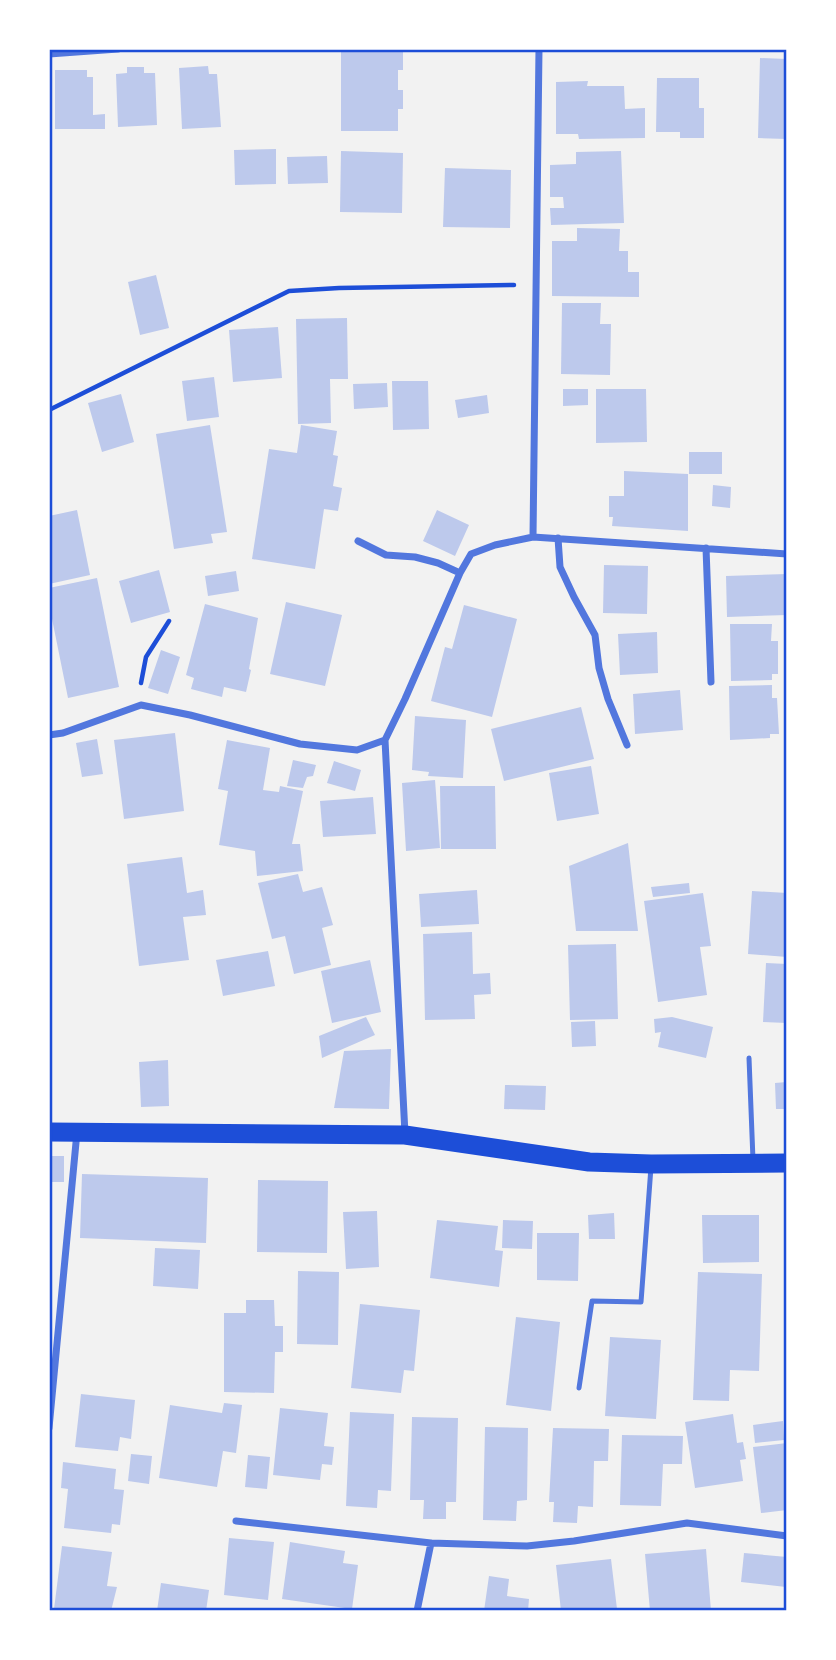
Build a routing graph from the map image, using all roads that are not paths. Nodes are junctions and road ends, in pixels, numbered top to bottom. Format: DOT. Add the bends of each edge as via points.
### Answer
graph roads {
  1 [pos="118,49"];
  2 [pos="540,49"];
  3 [pos="49,54"];
  4 [pos="533,537"];
  5 [pos="558,538"];
  6 [pos="358,541"];
  7 [pos="706,548"];
  8 [pos="787,554"];
  9 [pos="460,573"];
  10 [pos="711,682"];
  11 [pos="49,735"];
  12 [pos="384,740"];
  13 [pos="627,745"];
  14 [pos="749,1058"];
  15 [pos="49,1132"];
  16 [pos="78,1132"];
  17 [pos="405,1135"];
  18 [pos="754,1163"];
  19 [pos="787,1163"];
  20 [pos="651,1164"];
  21 [pos="579,1388"];
  22 [pos="49,1428"];
  23 [pos="236,1521"];
  24 [pos="787,1536"];
  25 [pos="431,1543"];
  26 [pos="417,1611"];
  1 -- 3 [label="street"];
  2 -- 4 [label="street"];
  4 -- 5 [label="street"];
  4 -- 9 [label="street" via="471,554"];
  5 -- 7 [label="street"];
  5 -- 13 [label="street" via="560,567 595,635 608,699"];
  6 -- 9 [label="street" via="386,555 415,557"];
  7 -- 8 [label="street"];
  7 -- 10 [label="street"];
  9 -- 12 [label="street"];
  11 -- 12 [label="street" via="141,705 300,744 357,750"];
  12 -- 17 [label="street"];
  14 -- 18 [label="lane"];
  15 -- 16 [label="highway"];
  16 -- 17 [label="highway"];
  16 -- 22 [label="street"];
  17 -- 20 [label="highway" via="589,1162"];
  18 -- 19 [label="highway"];
  18 -- 20 [label="highway"];
  20 -- 21 [label="lane" via="641,1301 592,1301"];
  23 -- 25 [label="street"];
  24 -- 25 [label="street" via="687,1523 527,1546"];
  25 -- 26 [label="street"];
}
